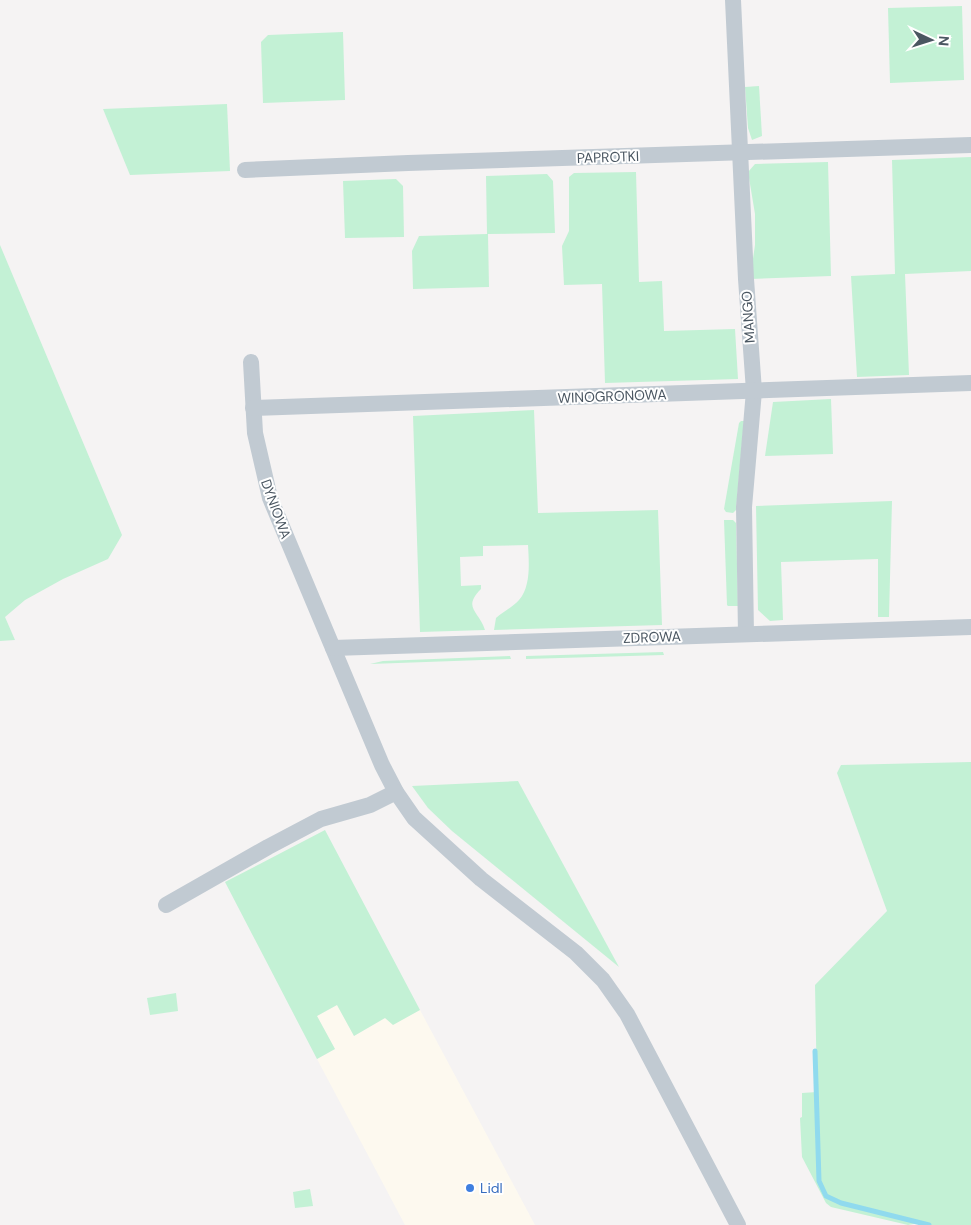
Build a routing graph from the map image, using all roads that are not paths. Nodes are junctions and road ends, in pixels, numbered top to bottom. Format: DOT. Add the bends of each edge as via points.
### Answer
graph roads {
  1 [pos="733,0"];
  2 [pos="971,145"];
  3 [pos="740,153"];
  4 [pos="245,170"];
  5 [pos="251,362"];
  6 [pos="971,383"];
  7 [pos="754,391"];
  8 [pos="253,408"];
  9 [pos="971,627"];
  10 [pos="746,634"];
  11 [pos="333,648"];
  12 [pos="396,792"];
  13 [pos="166,905"];
  14 [pos="738,1225"];
  1 -- 3 [label="street, MANGO"];
  2 -- 3 [label="street, PAPROTKI"];
  3 -- 4 [label="street, PAPROTKI"];
  3 -- 7 [label="street, MANGO"];
  5 -- 8 [label="street, DYNIOWA"];
  6 -- 7 [label="street, WINOGRONOWA"];
  7 -- 8 [label="street, WINOGRONOWA"];
  7 -- 10 [label="street, MANGO" via="744,507"];
  8 -- 11 [label="street, DYNIOWA" via="255,433 270,498"];
  9 -- 10 [label="street, ZDROWA"];
  10 -- 11 [label="street, ZDROWA"];
  11 -- 12 [label="street, DYNIOWA"];
  12 -- 13 [label="street" via="370,805 321,819"];
  12 -- 14 [label="street, DYNIOWA" via="429,833 576,953 610,988 628,1014"];
}
